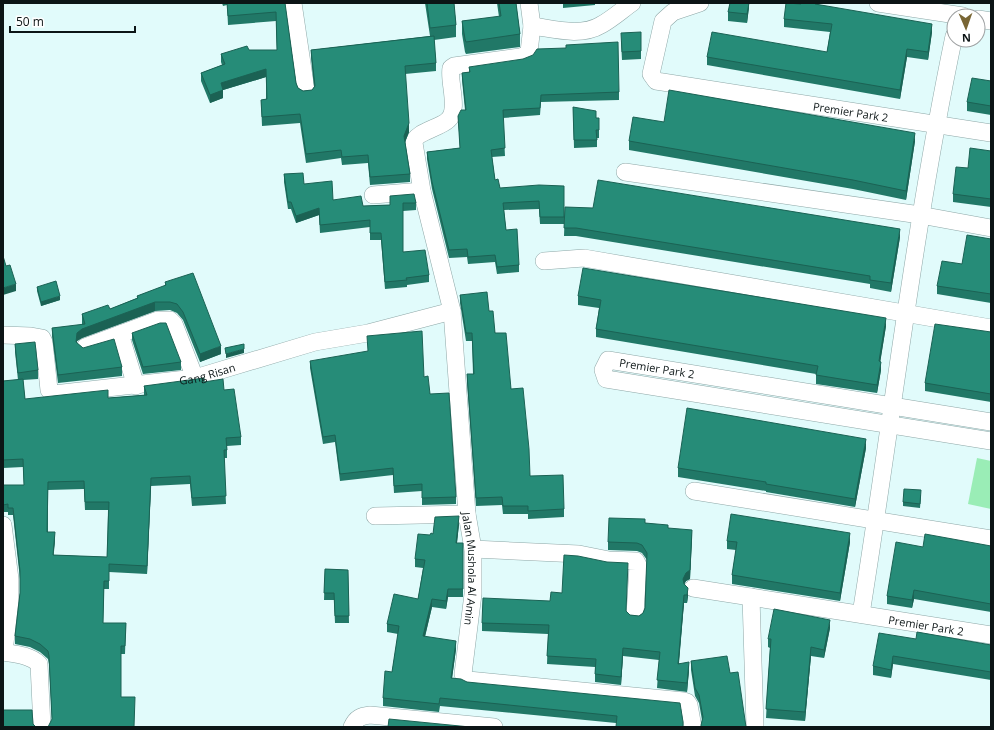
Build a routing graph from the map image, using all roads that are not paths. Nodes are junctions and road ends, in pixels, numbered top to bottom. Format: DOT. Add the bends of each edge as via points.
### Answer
graph roads {
  1 [pos="293,3"];
  2 [pos="529,3"];
  3 [pos="632,3"];
  4 [pos="700,3"];
  5 [pos="878,3"];
  6 [pos="946,14"];
  7 [pos="532,26"];
  8 [pos="951,48"];
  9 [pos="306,90"];
  10 [pos="935,125"];
  11 [pos="991,134"];
  12 [pos="625,172"];
  13 [pos="422,191"];
  14 [pos="373,195"];
  15 [pos="920,215"];
  16 [pos="991,228"];
  17 [pos="544,261"];
  18 [pos="452,311"];
  19 [pos="905,314"];
  20 [pos="991,328"];
  21 [pos="120,334"];
  22 [pos="3,335"];
  23 [pos="85,347"];
  24 [pos="195,378"];
  25 [pos="136,386"];
  26 [pos="894,406"];
  27 [pos="991,422"];
  28 [pos="891,425"];
  29 [pos="991,441"];
  30 [pos="694,491"];
  31 [pos="467,514"];
  32 [pos="375,516"];
  33 [pos="876,520"];
  34 [pos="3,525"];
  35 [pos="991,539"];
  36 [pos="473,549"];
  37 [pos="693,588"];
  38 [pos="751,597"];
  39 [pos="861,614"];
  40 [pos="635,615"];
  41 [pos="991,635"];
  42 [pos="4,652"];
  43 [pos="42,727"];
  44 [pos="352,727"];
  45 [pos="494,727"];
  46 [pos="693,727"];
  47 [pos="755,727"];
  1 -- 9 [label="street"];
  2 -- 7 [label="street"];
  3 -- 7 [label="street" via="600,26 589,30 574,31"];
  4 -- 10 [label="street, Premier Park 2" via="673,12 663,20 650,74 656,81"];
  5 -- 6 [label="street"];
  7 -- 13 [label="street, Jalan Mushola Al Amin" via="530,48 526,55 451,68 453,92 452,113 449,119 430,131 419,134 415,139"];
  8 -- 10 [label="street"];
  10 -- 11 [label="street, Premier Park 2"];
  10 -- 15 [label="street"];
  12 -- 15 [label="street"];
  13 -- 14 [label="street"];
  13 -- 18 [label="street, Jalan Mushola Al Amin"];
  15 -- 16 [label="street"];
  15 -- 19 [label="street"];
  17 -- 19 [label="street" via="584,258"];
  18 -- 24 [label="street, Gang Risan" via="368,333 314,342"];
  18 -- 31 [label="street, Jalan Mushola Al Amin"];
  19 -- 20 [label="street"];
  19 -- 26 [label="street"];
  21 -- 23 [label="street"];
  21 -- 24 [label="street" via="158,320 170,320 174,324"];
  21 -- 25 [label="street"];
  22 -- 25 [label="street, Gang Risan" via="42,338 49,390 54,394"];
  24 -- 25 [label="street, Gang Risan"];
  26 -- 27 [label="street, Premier Park 2"];
  26 -- 28 [label="street"];
  26 -- 28 [label="street, Premier Park 2" via="608,360 603,370 606,379"];
  28 -- 29 [label="street, Premier Park 2"];
  28 -- 33 [label="street"];
  30 -- 33 [label="street"];
  31 -- 32 [label="street"];
  31 -- 36 [label="street, Jalan Mushola Al Amin"];
  33 -- 35 [label="street"];
  33 -- 39 [label="street"];
  34 -- 42 [label="street" via="10,579"];
  36 -- 40 [label="street" via="579,554 636,562 638,565"];
  36 -- 46 [label="street, Jalan Mushola Al Amin" via="473,594 463,674 468,680 684,700 689,705"];
  37 -- 38 [label="street, Premier Park 2"];
  38 -- 39 [label="street, Premier Park 2"];
  38 -- 47 [label="street"];
  39 -- 41 [label="street, Premier Park 2"];
  42 -- 43 [label="street" via="29,657 39,664"];
  44 -- 45 [label="street" via="362,715"];
}
